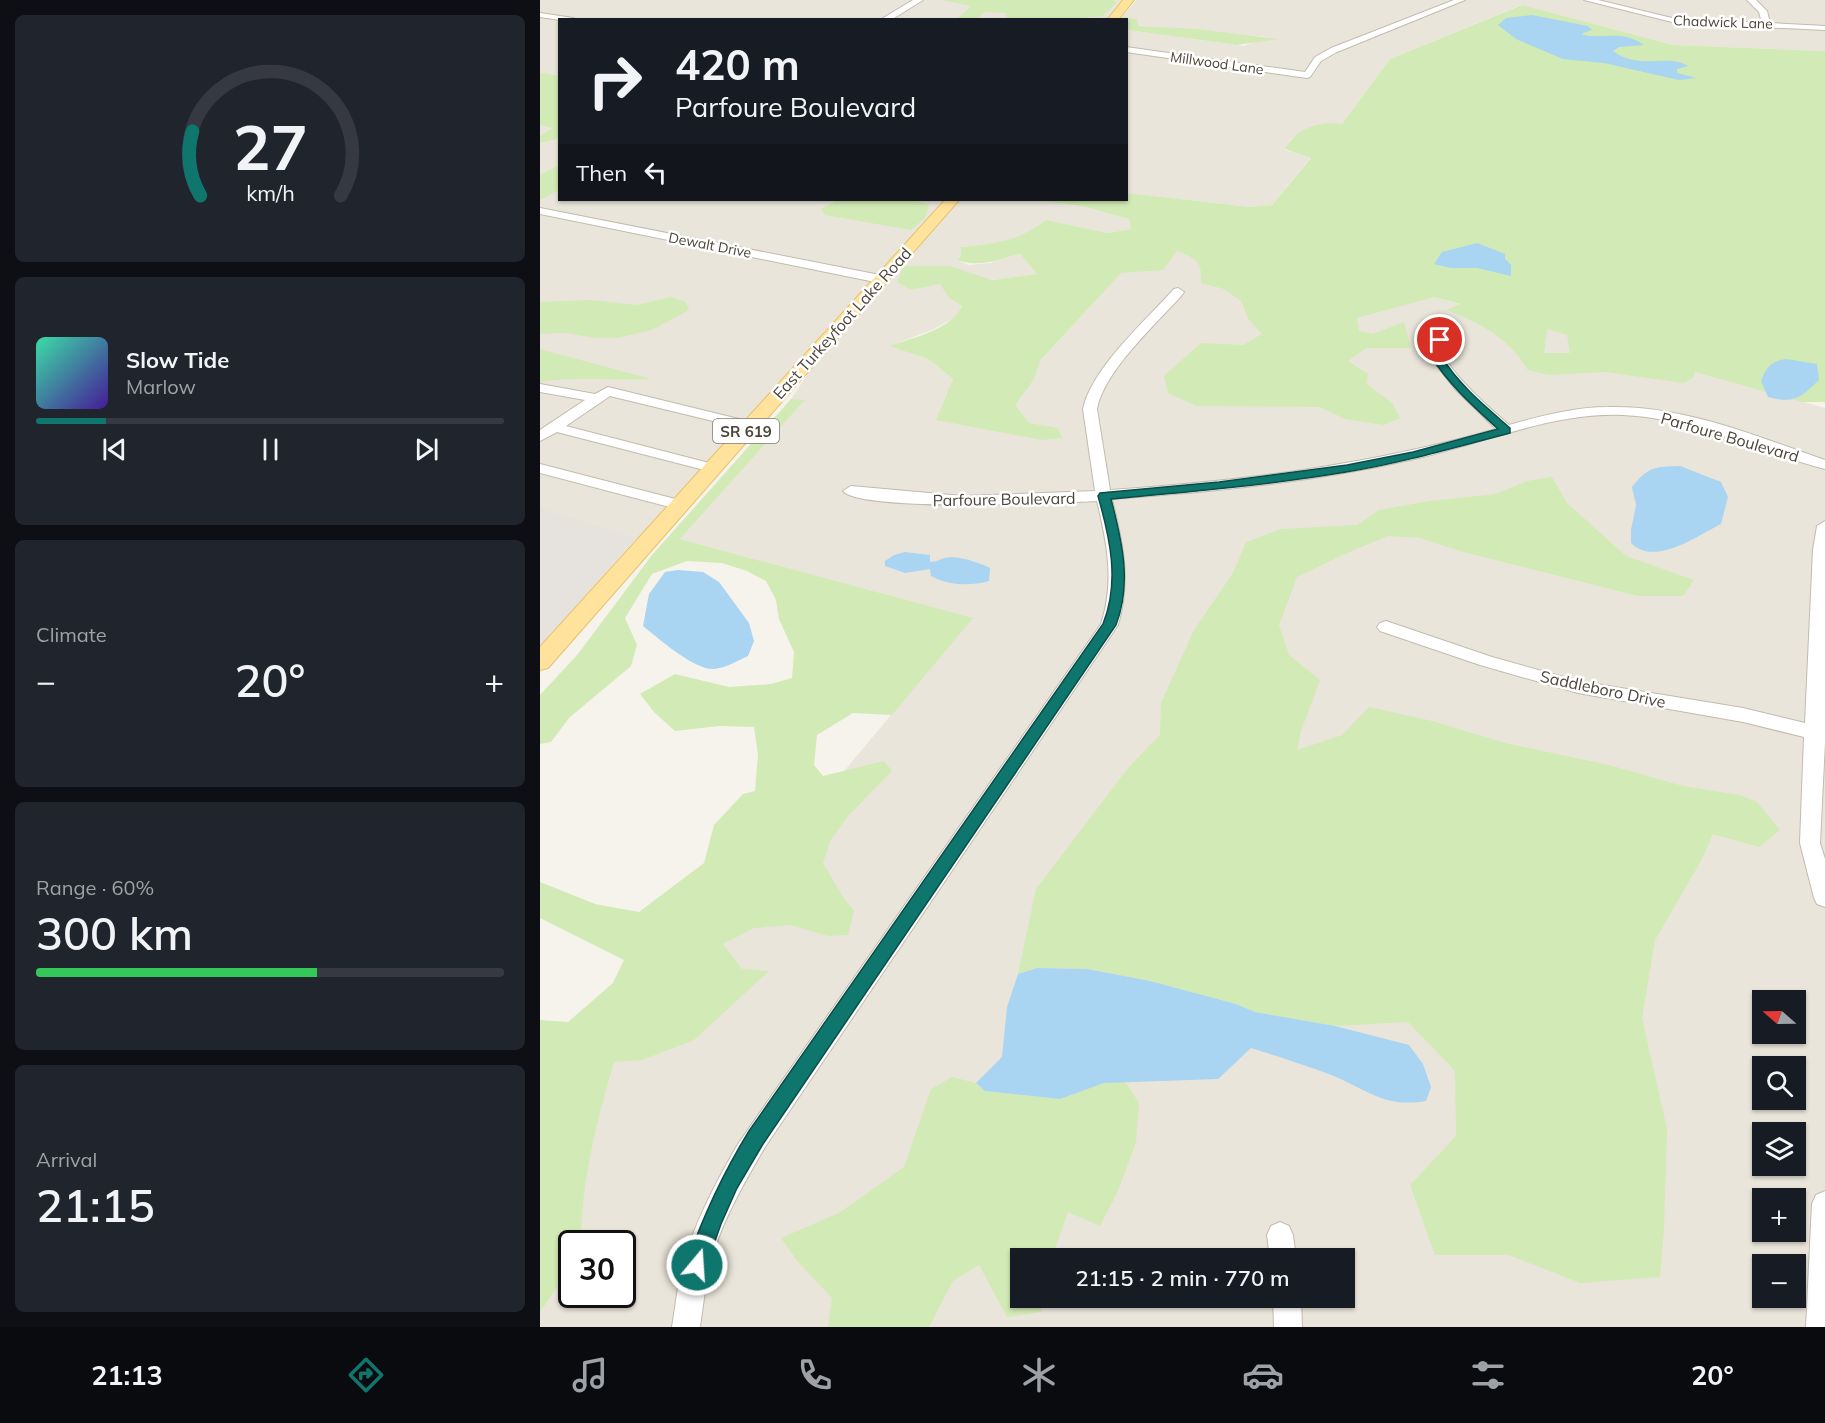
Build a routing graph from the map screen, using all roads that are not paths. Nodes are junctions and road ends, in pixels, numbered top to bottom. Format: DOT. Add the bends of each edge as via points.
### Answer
graph roads {
  1 [pos="919,0"];
  2 [pos="1129,0"];
  3 [pos="1461,0"];
  4 [pos="1588,0"];
  5 [pos="1750,0"];
  6 [pos="540,15"];
  7 [pos="560,18"];
  8 [pos="888,18"];
  9 [pos="1114,18"];
  10 [pos="1766,24"];
  11 [pos="1825,28"];
  12 [pos="1128,50"];
  13 [pos="951,201"];
  14 [pos="540,211"];
  15 [pos="880,279"];
  16 [pos="1178,292"];
  17 [pos="1440,340"];
  18 [pos="542,388"];
  19 [pos="595,398"];
  20 [pos="750,426"];
  21 [pos="554,427"];
  22 [pos="1506,430"];
  23 [pos="540,437"];
  24 [pos="1825,465"];
  25 [pos="540,468"];
  26 [pos="712,468"];
  27 [pos="850,491"];
  28 [pos="1104,496"];
  29 [pos="681,505"];
  30 [pos="1825,526"];
  31 [pos="1386,627"];
  32 [pos="540,662"];
  33 [pos="1819,734"];
  34 [pos="1825,898"];
  35 [pos="1825,1204"];
  36 [pos="1287,1308"];
  37 [pos="686,1327"];
  38 [pos="1288,1327"];
  39 [pos="1820,1327"];
  1 -- 8 [label="street"];
  2 -- 9 [label="main road"];
  3 -- 12 [label="street, Millwood Lane" via="1334,50 1318,60 1307,75"];
  4 -- 10 [label="street, Chadwick Lane" via="1676,21"];
  5 -- 10 [label="street" via="1763,11"];
  6 -- 7 [label="street"];
  10 -- 11 [label="street, Chadwick Lane"];
  13 -- 15 [label="main road, East Turkeyfoot Lake Road / SR 619"];
  14 -- 15 [label="street, Dewalt Drive"];
  15 -- 20 [label="main road, East Turkeyfoot Lake Road / SR 619"];
  16 -- 28 [label="street" via="1103,375 1092,398 1090,409"];
  17 -- 22 [label="street" via="1436,356 1443,368 1465,394"];
  18 -- 19 [label="street"];
  19 -- 20 [label="street" via="608,391"];
  19 -- 21 [label="street"];
  20 -- 26 [label="main road, East Turkeyfoot Lake Road / SR 619"];
  21 -- 23 [label="street"];
  21 -- 26 [label="street"];
  22 -- 24 [label="street, Parfoure Boulevard" via="1580,412 1645,413 1716,429"];
  22 -- 28 [label="street, Parfoure Boulevard" via="1347,469"];
  25 -- 29 [label="street"];
  26 -- 29 [label="main road, East Turkeyfoot Lake Road / SR 619"];
  27 -- 28 [label="street, Parfoure Boulevard" via="962,501"];
  28 -- 37 [label="street" via="1118,556 1119,590 1109,625 756,1137 711,1221 697,1265"];
  29 -- 32 [label="main road, East Turkeyfoot Lake Road / SR 619"];
  30 -- 33 [label="street" via="1821,550"];
  31 -- 33 [label="street, Saddleboro Drive" via="1578,687 1743,715"];
  33 -- 34 [label="street" via="1810,843"];
  35 -- 39 [label="street"];
  36 -- 38 [label="street"];
}
